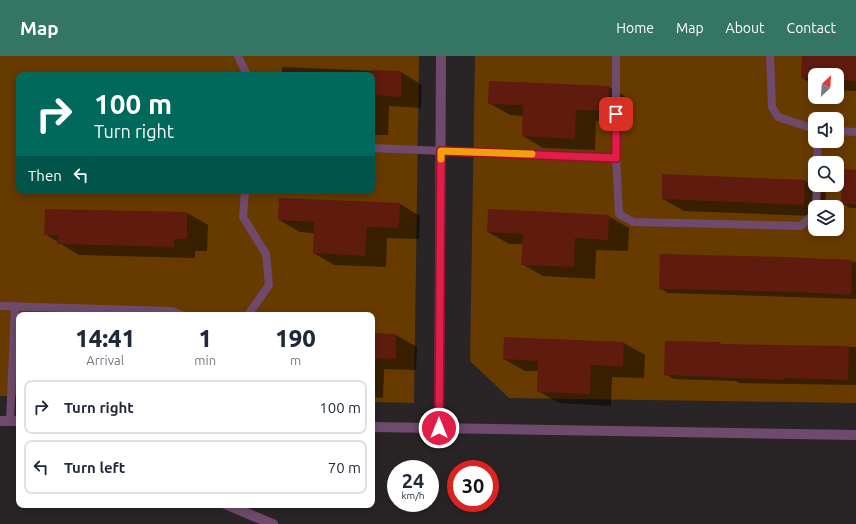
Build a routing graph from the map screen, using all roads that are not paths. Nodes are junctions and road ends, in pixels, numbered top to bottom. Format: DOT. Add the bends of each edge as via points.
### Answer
graph roads {
  1 [pos="238,56"];
  2 [pos="442,56"];
  3 [pos="616,56"];
  4 [pos="770,56"];
  5 [pos="245,72"];
  6 [pos="808,127"];
  7 [pos="844,131"];
  8 [pos="856,132"];
  9 [pos="375,148"];
  10 [pos="441,151"];
  11 [pos="616,158"];
  12 [pos="245,194"];
  13 [pos="808,219"];
  14 [pos="0,306"];
  15 [pos="15,306"];
  16 [pos="174,312"];
  17 [pos="250,312"];
  18 [pos="10,421"];
  19 [pos="375,427"];
  20 [pos="439,428"];
  21 [pos="856,435"];
  22 [pos="234,508"];
  23 [pos="272,524"];
  1 -- 5 [label="lane"];
  2 -- 10 [label="street"];
  3 -- 11 [label="lane"];
  4 -- 6 [label="lane" via="772,107 778,117"];
  7 -- 8 [label="lane"];
  9 -- 10 [label="lane"];
  10 -- 11 [label="lane"];
  10 -- 20 [label="street"];
  11 -- 13 [label="lane" via="618,214 633,222 800,226"];
  12 -- 17 [label="lane" via="243,217 266,254 269,285"];
  14 -- 15 [label="lane"];
  15 -- 16 [label="lane"];
  15 -- 18 [label="lane"];
  19 -- 20 [label="street"];
  20 -- 21 [label="street"];
  22 -- 23 [label="street"];
}
